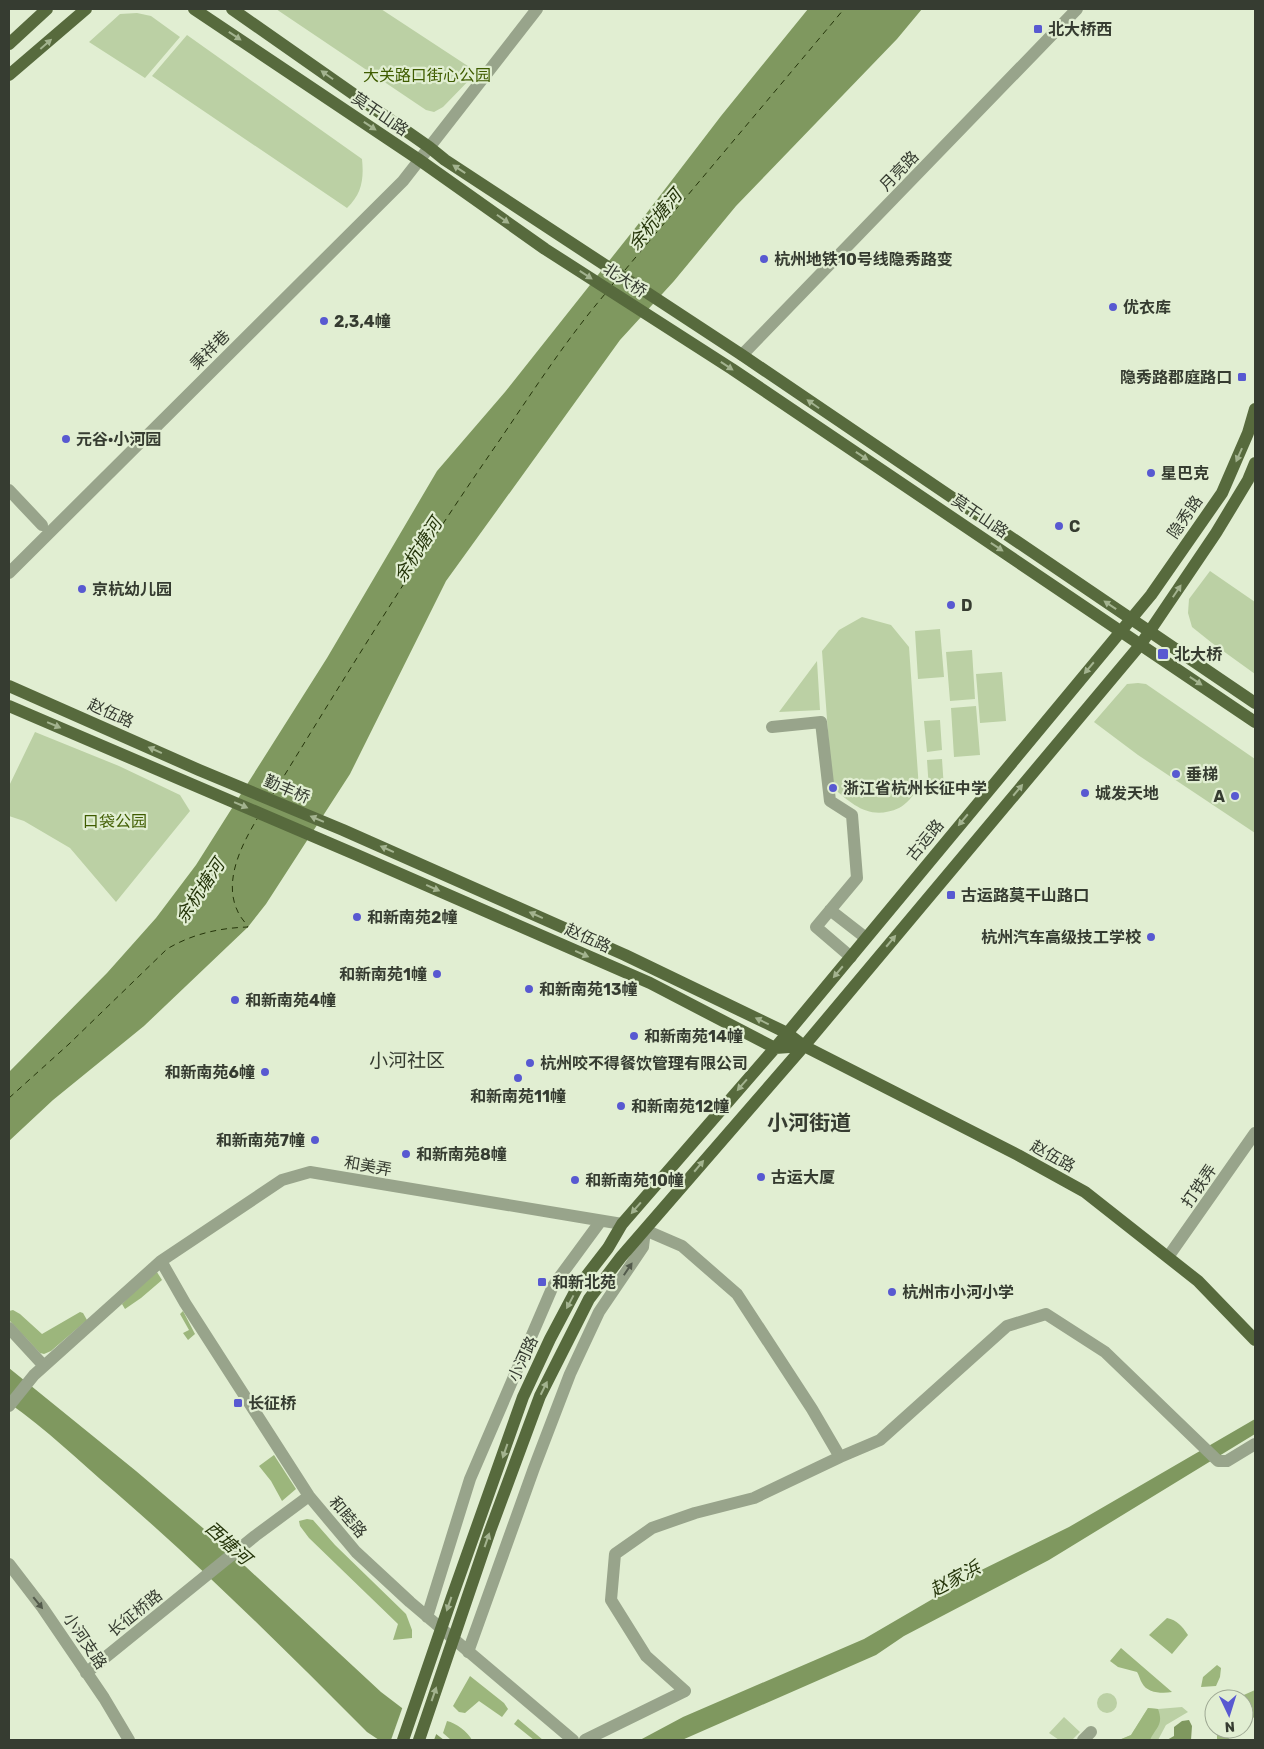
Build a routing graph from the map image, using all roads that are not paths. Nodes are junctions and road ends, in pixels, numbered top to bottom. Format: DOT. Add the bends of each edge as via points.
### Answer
graph roads {
  1 [pos="47,9"];
  2 [pos="86,9"];
  3 [pos="194,9"];
  4 [pos="232,9"];
  5 [pos="537,9"];
  6 [pos="1077,9"];
  7 [pos="9,44"];
  8 [pos="9,75"];
  9 [pos="429,147"];
  10 [pos="418,159"];
  11 [pos="558,235"];
  12 [pos="545,249"];
  13 [pos="696,326"];
  14 [pos="686,339"];
  15 [pos="742,355"];
  16 [pos="1255,409"];
  17 [pos="1255,463"];
  18 [pos="9,490"];
  19 [pos="42,525"];
  20 [pos="9,573"];
  21 [pos="1131,619"];
  22 [pos="1121,631"];
  23 [pos="1150,632"];
  24 [pos="1141,644"];
  25 [pos="9,686"];
  26 [pos="1255,703"];
  27 [pos="9,706"];
  28 [pos="1255,722"];
  29 [pos="772,727"];
  30 [pos="199,770"];
  31 [pos="196,786"];
  32 [pos="362,838"];
  33 [pos="357,855"];
  34 [pos="830,910"];
  35 [pos="866,938"];
  36 [pos="850,957"];
  37 [pos="787,1033"];
  38 [pos="804,1046"];
  39 [pos="775,1048"];
  40 [pos="1255,1133"];
  41 [pos="600,1222"];
  42 [pos="622,1224"];
  43 [pos="645,1230"];
  44 [pos="1168,1257"];
  45 [pos="161,1261"];
  46 [pos="9,1328"];
  47 [pos="1255,1340"];
  48 [pos="44,1366"];
  49 [pos="9,1406"];
  50 [pos="1255,1444"];
  51 [pos="840,1457"];
  52 [pos="309,1496"];
  53 [pos="9,1564"];
  54 [pos="427,1617"];
  55 [pos="468,1652"];
  56 [pos="86,1673"];
  57 [pos="129,1740"];
  58 [pos="404,1740"];
  59 [pos="419,1740"];
  60 [pos="573,1740"];
  61 [pos="585,1740"];
  1 -- 7 [label="main road"];
  8 -- 2 [label="main road, one-way"];
  3 -- 10 [label="main road, 莫干山路, one-way"];
  9 -- 4 [label="main road, 莫干山路, one-way"];
  5 -- 9 [label="street, 秉祥巷"];
  6 -- 15 [label="street, 月亮路"];
  9 -- 10 [label="street, 秉祥巷"];
  11 -- 9 [label="main road, 莫干山路, one-way"];
  10 -- 12 [label="main road, 莫干山路, one-way"];
  10 -- 20 [label="street, 秉祥巷" via="403,180"];
  11 -- 13 [label="main road, 北大桥"];
  12 -- 14 [label="main road, 北大桥, one-way"];
  13 -- 15 [label="main road, 莫干山路"];
  14 -- 22 [label="main road, 莫干山路, one-way"];
  21 -- 15 [label="main road, 莫干山路, one-way"];
  16 -- 21 [label="main road, 隐秀路, one-way" via="1222,493"];
  23 -- 17 [label="main road, 隐秀路, one-way" via="1216,533"];
  18 -- 19 [label="street"];
  21 -- 22 [label="main road, 隐秀路"];
  21 -- 23 [label="main road, 莫干山路"];
  22 -- 24 [label="main road, 莫干山路"];
  22 -- 35 [label="main road, 古运路, one-way"];
  23 -- 24 [label="main road, 隐秀路"];
  23 -- 26 [label="main road, 莫干山路"];
  24 -- 28 [label="main road, 莫干山路, one-way"];
  38 -- 24 [label="main road, one-way"];
  30 -- 25 [label="main road, 赵伍路, one-way"];
  27 -- 31 [label="main road, 赵伍路, one-way"];
  29 -- 34 [label="street" via="821,722 830,801 852,816 857,878"];
  32 -- 30 [label="main road, 勤丰桥, one-way"];
  31 -- 33 [label="main road, 勤丰桥, one-way"];
  37 -- 32 [label="main road, 赵伍路, one-way" via="625,955"];
  33 -- 39 [label="main road, 赵伍路, one-way" via="650,983"];
  34 -- 35 [label="street"];
  34 -- 36 [label="street" via="816,928"];
  35 -- 36 [label="main road, 古运路"];
  36 -- 37 [label="main road, 古运路, one-way"];
  37 -- 38 [label="main road, 赵伍路"];
  37 -- 39 [label="main road, 古运路"];
  38 -- 39 [label="main road"];
  43 -- 38 [label="main road, 小河路, one-way"];
  38 -- 44 [label="main road, 赵伍路" via="1085,1192"];
  39 -- 42 [label="main road, 小河路, one-way"];
  40 -- 44 [label="street, 打铁弄"];
  41 -- 42 [label="street, 和美弄"];
  41 -- 45 [label="street, 和美弄" via="310,1172 282,1180"];
  41 -- 54 [label="street" via="553,1286 470,1479"];
  42 -- 58 [label="main road, 小河路, one-way" via="577,1288 523,1397"];
  43 -- 51 [label="street" via="682,1246 736,1294"];
  55 -- 43 [label="street, one-way" via="570,1374 599,1312 643,1247"];
  59 -- 43 [label="main road, 小河路, one-way" via="540,1396 589,1299"];
  44 -- 47 [label="main road, 赵伍路" via="1198,1281"];
  45 -- 48 [label="street"];
  45 -- 52 [label="street, 和睦路"];
  46 -- 48 [label="street"];
  48 -- 49 [label="street"];
  50 -- 51 [label="street" via="1227,1461 1218,1461 1105,1352 1046,1314 1007,1326 880,1440"];
  51 -- 61 [label="street" via="754,1498 652,1528 616,1554 612,1600 646,1656 685,1691"];
  52 -- 54 [label="street, 和睦路" via="356,1552"];
  52 -- 56 [label="street, 长征桥路"];
  53 -- 56 [label="street, 小河支路, one-way"];
  54 -- 55 [label="street, 和睦路"];
  55 -- 60 [label="street, 和睦路"];
  56 -- 57 [label="street, 小河支路"];
}
